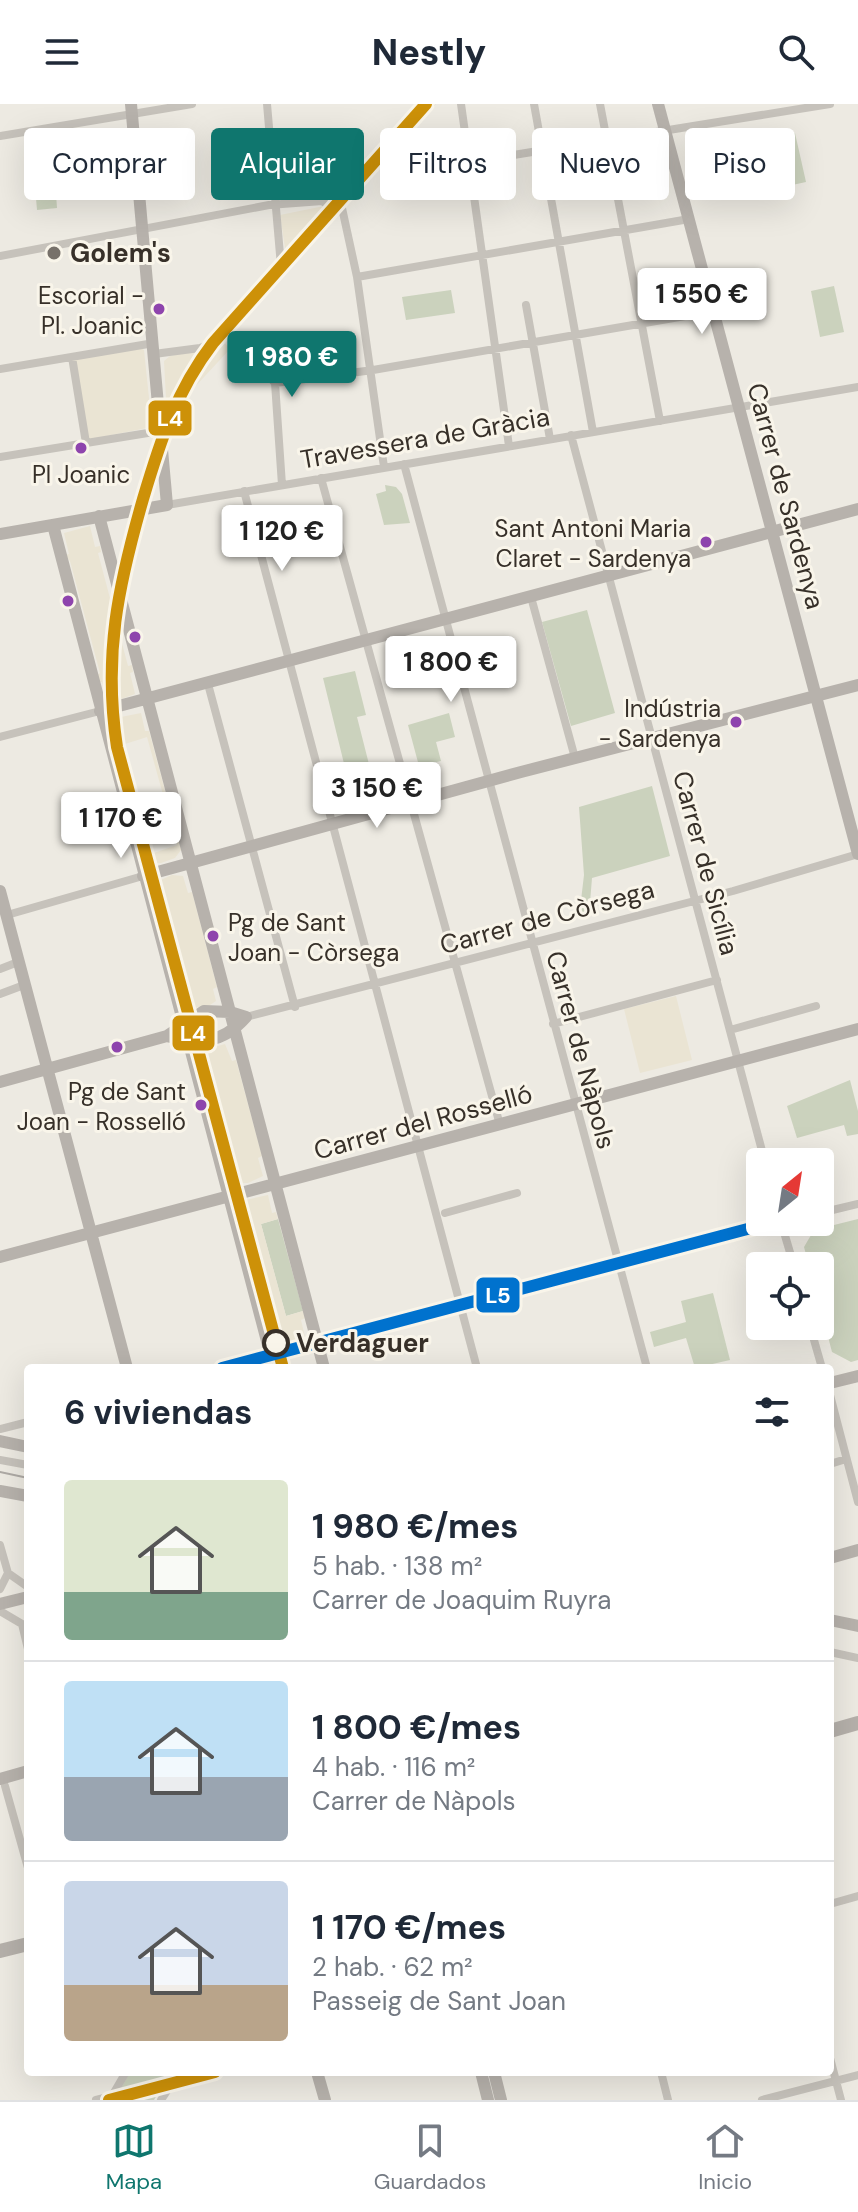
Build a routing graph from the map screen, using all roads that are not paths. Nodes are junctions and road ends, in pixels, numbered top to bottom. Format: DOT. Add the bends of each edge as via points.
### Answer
graph roads {
  1 [pos="192,104"];
  2 [pos="267,104"];
  3 [pos="431,104"];
  4 [pos="461,104"];
  5 [pos="534,104"];
  6 [pos="600,104"];
  7 [pos="658,104"];
  8 [pos="830,104"];
  9 [pos="131,109"];
  10 [pos="465,128"];
  11 [pos="538,128"];
  12 [pos="605,128"];
  13 [pos="665,128"];
  14 [pos="669,131"];
  15 [pos="0,136"];
  16 [pos="669,142"];
  17 [pos="475,200"];
  18 [pos="551,200"];
  19 [pos="618,200"];
  20 [pos="334,206"];
  21 [pos="278,207"];
  22 [pos="689,219"];
  23 [pos="143,227"];
  24 [pos="624,232"];
  25 [pos="559,242"];
  26 [pos="482,255"];
  27 [pos="0,256"];
  28 [pos="281,266"];
  29 [pos="357,277"];
  30 [pos="526,305"];
  31 [pos="714,311"];
  32 [pos="640,324"];
  33 [pos="225,330"];
  34 [pos="576,335"];
  35 [pos="531,342"];
  36 [pos="154,349"];
  37 [pos="494,349"];
  38 [pos="72,357"];
  39 [pos="0,369"];
  40 [pos="370,371"];
  41 [pos="275,383"];
  42 [pos="858,387"];
  43 [pos="740,407"];
  44 [pos="660,421"];
  45 [pos="160,431"];
  46 [pos="593,432"];
  47 [pos="571,435"];
  48 [pos="550,439"];
  49 [pos="86,443"];
  50 [pos="509,446"];
  51 [pos="0,457"];
  52 [pos="404,464"];
  53 [pos="384,467"];
  54 [pos="321,478"];
  55 [pos="282,485"];
  56 [pos="244,491"];
  57 [pos="167,505"];
  58 [pos="858,509"];
  59 [pos="99,516"];
  60 [pos="53,525"];
  61 [pos="773,532"];
  62 [pos="0,534"];
  63 [pos="609,576"];
  64 [pos="531,597"];
  65 [pos="445,620"];
  66 [pos="366,642"];
  67 [pos="291,662"];
  68 [pos="208,684"];
  69 [pos="858,685"];
  70 [pos="817,696"];
  71 [pos="148,699"];
  72 [pos="100,711"];
  73 [pos="0,737"];
  74 [pos="652,738"];
  75 [pos="575,758"];
  76 [pos="488,781"];
  77 [pos="411,802"];
  78 [pos="333,823"];
  79 [pos="251,846"];
  80 [pos="858,854"];
  81 [pos="191,864"];
  82 [pos="143,876"];
  83 [pos="0,891"];
  84 [pos="695,901"];
  85 [pos="7,915"];
  86 [pos="531,944"];
  87 [pos="18,962"];
  88 [pos="456,964"];
  89 [pos="0,969"];
  90 [pos="717,980"];
  91 [pos="24,985"];
  92 [pos="376,986"];
  93 [pos="0,994"];
  94 [pos="816,1006"];
  95 [pos="295,1007"];
  96 [pos="230,1012"];
  97 [pos="246,1017"];
  98 [pos="553,1024"];
  99 [pos="184,1025"];
  100 [pos="235,1029"];
  101 [pos="858,1029"];
  102 [pos="730,1030"];
  103 [pos="167,1036"];
  104 [pos="187,1040"];
  105 [pos="738,1059"];
  106 [pos="47,1069"];
  107 [pos="0,1082"];
  108 [pos="574,1104"];
  109 [pos="500,1125"];
  110 [pos="418,1146"];
  111 [pos="761,1148"];
  112 [pos="276,1184"];
  113 [pos="517,1193"];
  114 [pos="228,1197"];
  115 [pos="858,1204"];
  116 [pos="834,1210"];
  117 [pos="445,1213"];
  118 [pos="92,1232"];
  119 [pos="746,1233"];
  120 [pos="0,1257"];
  121 [pos="619,1266"];
  122 [pos="461,1307"];
  123 [pos="814,1340"];
  124 [pos="318,1345"];
  125 [pos="126,1364"];
  126 [pos="273,1364"];
  127 [pos="323,1364"];
  128 [pos="476,1364"];
  129 [pos="646,1364"];
  130 [pos="821,1364"];
  131 [pos="858,1376"];
  132 [pos="834,1382"];
  133 [pos="834,1411"];
  134 [pos="24,1423"];
  135 [pos="0,1429"];
  136 [pos="0,1441"];
  137 [pos="24,1446"];
  138 [pos="846,1459"];
  139 [pos="0,1460"];
  140 [pos="834,1463"];
  141 [pos="24,1464"];
  142 [pos="0,1491"];
  143 [pos="24,1495"];
  144 [pos="858,1502"];
  145 [pos="0,1545"];
  146 [pos="858,1550"];
  147 [pos="834,1557"];
  148 [pos="8,1573"];
  149 [pos="24,1584"];
  150 [pos="0,1589"];
  151 [pos="24,1599"];
  152 [pos="1,1610"];
  153 [pos="24,1621"];
  154 [pos="834,1621"];
  155 [pos="22,1624"];
  156 [pos="858,1626"];
  157 [pos="24,1632"];
  158 [pos="834,1653"];
  159 [pos="858,1658"];
  160 [pos="858,1723"];
  161 [pos="834,1730"];
  162 [pos="24,1773"];
  163 [pos="2,1783"];
  164 [pos="24,1850"];
  165 [pos="858,1896"];
  166 [pos="834,1903"];
  167 [pos="24,1945"];
  168 [pos="0,1951"];
  169 [pos="834,2073"];
  170 [pos="858,2075"];
  171 [pos="124,2076"];
  172 [pos="173,2076"];
  173 [pos="318,2076"];
  174 [pos="482,2076"];
  175 [pos="495,2076"];
  176 [pos="662,2076"];
  177 [pos="836,2081"];
  178 [pos="112,2096"];
  179 [pos="162,2098"];
  180 [pos="96,2100"];
  181 [pos="128,2100"];
  182 [pos="325,2100"];
  183 [pos="488,2100"];
  184 [pos="501,2100"];
  185 [pos="668,2100"];
  186 [pos="762,2100"];
  187 [pos="841,2100"];
  1 -- 9 [label="street"];
  2 -- 21 [label="street"];
  3 -- 20 [label="street"];
  4 -- 10 [label="street"];
  5 -- 11 [label="street"];
  6 -- 12 [label="street"];
  7 -- 13 [label="main road, Carrer de Sardenya"];
  8 -- 14 [label="street"];
  9 -- 15 [label="street"];
  9 -- 23 [label="main road"];
  16 -- 22 [label="main road, Carrer de Sardenya"];
  17 -- 26 [label="street"];
  18 -- 25 [label="street"];
  19 -- 24 [label="street"];
  20 -- 21 [label="street" via="322,201"];
  20 -- 28 [label="street"];
  20 -- 29 [label="street" via="342,208"];
  21 -- 23 [label="street"];
  21 -- 28 [label="street"];
  22 -- 24 [label="street"];
  22 -- 31 [label="main road, Carrer de Sardenya"];
  23 -- 27 [label="street"];
  23 -- 36 [label="main road"];
  24 -- 25 [label="street"];
  24 -- 32 [label="street"];
  25 -- 26 [label="street"];
  25 -- 34 [label="street"];
  26 -- 29 [label="street"];
  26 -- 37 [label="street"];
  28 -- 33 [label="street"];
  29 -- 40 [label="street"];
  30 -- 35 [label="street"];
  31 -- 32 [label="street"];
  31 -- 43 [label="main road, Carrer de Sardenya"];
  32 -- 34 [label="street"];
  32 -- 44 [label="street"];
  33 -- 36 [label="street" via="200,348"];
  33 -- 41 [label="street"];
  34 -- 35 [label="street"];
  34 -- 46 [label="street"];
  35 -- 37 [label="street"];
  35 -- 48 [label="street"];
  36 -- 38 [label="street"];
  36 -- 45 [label="main road"];
  37 -- 40 [label="street"];
  37 -- 50 [label="street"];
  38 -- 39 [label="street"];
  38 -- 49 [label="street"];
  40 -- 41 [label="street"];
  40 -- 53 [label="street"];
  41 -- 55 [label="street"];
  42 -- 43 [label="street, Travessera de Gràcia"];
  43 -- 44 [label="street, Travessera de Gràcia"];
  43 -- 61 [label="main road, Carrer de Sardenya"];
  44 -- 46 [label="street, Travessera de Gràcia"];
  45 -- 49 [label="street"];
  45 -- 57 [label="main road"];
  46 -- 47 [label="street, Travessera de Gràcia"];
  47 -- 48 [label="street, Travessera de Gràcia"];
  47 -- 63 [label="street, Carrer de Sicília"];
  48 -- 50 [label="street, Travessera de Gràcia"];
  49 -- 51 [label="street"];
  50 -- 52 [label="street, Travessera de Gràcia"];
  52 -- 53 [label="street, Travessera de Gràcia"];
  52 -- 65 [label="street, Carrer de Nàpols"];
  53 -- 54 [label="street, Travessera de Gràcia"];
  54 -- 55 [label="street, Travessera de Gràcia"];
  54 -- 66 [label="street"];
  55 -- 56 [label="street, Travessera de Gràcia"];
  56 -- 57 [label="street, Travessera de Gràcia"];
  56 -- 67 [label="street"];
  57 -- 59 [label="main road, Travessera de Gràcia"];
  58 -- 61 [label="main road"];
  59 -- 60 [label="main road, Travessera de Gràcia"];
  59 -- 71 [label="main road"];
  60 -- 62 [label="main road, Travessera de Gràcia"];
  60 -- 72 [label="main road"];
  61 -- 63 [label="main road"];
  61 -- 70 [label="main road, Carrer de Sardenya"];
  63 -- 64 [label="main road"];
  63 -- 74 [label="street, Carrer de Sicília"];
  64 -- 65 [label="main road"];
  64 -- 75 [label="street"];
  65 -- 66 [label="main road"];
  65 -- 76 [label="street, Carrer de Nàpols"];
  66 -- 67 [label="main road"];
  66 -- 77 [label="street"];
  67 -- 68 [label="main road"];
  67 -- 78 [label="street"];
  68 -- 71 [label="main road"];
  68 -- 79 [label="street"];
  69 -- 70 [label="main road"];
  70 -- 74 [label="main road"];
  70 -- 80 [label="main road, Carrer de Sardenya"];
  71 -- 72 [label="main road"];
  71 -- 81 [label="main road"];
  72 -- 73 [label="street"];
  72 -- 82 [label="main road"];
  74 -- 75 [label="main road"];
  74 -- 84 [label="street, Carrer de Sicília"];
  75 -- 76 [label="main road"];
  76 -- 77 [label="main road"];
  76 -- 86 [label="street, Carrer de Nàpols"];
  77 -- 78 [label="main road"];
  77 -- 88 [label="street"];
  78 -- 79 [label="main road"];
  78 -- 92 [label="street"];
  79 -- 81 [label="main road"];
  79 -- 95 [label="street"];
  80 -- 84 [label="street, Carrer de Còrsega"];
  81 -- 82 [label="main road"];
  81 -- 96 [label="main road"];
  82 -- 85 [label="street"];
  82 -- 99 [label="main road"];
  83 -- 85 [label="main road"];
  84 -- 86 [label="street, Carrer de Còrsega"];
  84 -- 90 [label="street, Carrer de Sicília"];
  85 -- 87 [label="main road"];
  86 -- 88 [label="street, Carrer de Còrsega"];
  86 -- 98 [label="street, Carrer de Nàpols"];
  87 -- 89 [label="street"];
  87 -- 91 [label="main road"];
  88 -- 92 [label="street, Carrer de Còrsega"];
  88 -- 109 [label="street"];
  90 -- 98 [label="street"];
  90 -- 102 [label="street, Carrer de Sicília"];
  91 -- 93 [label="street"];
  91 -- 106 [label="main road"];
  92 -- 95 [label="street, Carrer de Còrsega"];
  92 -- 110 [label="street"];
  94 -- 102 [label="street"];
  95 -- 97 [label="street, Carrer de Còrsega"];
  96 -- 97 [label="main road"];
  96 -- 99 [label="main road" via="204,1011"];
  96 -- 100 [label="main road"];
  97 -- 100 [label="main road"];
  98 -- 108 [label="street, Carrer de Nàpols"];
  99 -- 103 [label="main road"];
  99 -- 104 [label="main road"];
  100 -- 104 [label="main road" via="212,1042"];
  100 -- 112 [label="main road"];
  101 -- 105 [label="main road, Carrer del Rosselló"];
  102 -- 105 [label="street, Carrer de Sicília"];
  103 -- 104 [label="main road"];
  103 -- 106 [label="main road"];
  104 -- 114 [label="main road"];
  105 -- 108 [label="main road, Carrer del Rosselló"];
  105 -- 111 [label="street, Carrer de Sicília"];
  106 -- 107 [label="main road"];
  106 -- 118 [label="main road"];
  108 -- 109 [label="main road, Carrer del Rosselló"];
  108 -- 121 [label="street, Carrer de Nàpols"];
  109 -- 110 [label="main road, Carrer del Rosselló"];
  110 -- 112 [label="main road, Carrer del Rosselló"];
  110 -- 122 [label="street"];
  112 -- 114 [label="main road, Carrer del Rosselló"];
  112 -- 124 [label="main road"];
  113 -- 117 [label="street"];
  114 -- 118 [label="main road, Carrer del Rosselló"];
  114 -- 126 [label="main road"];
  115 -- 116 [label="street"];
  118 -- 120 [label="main road, Carrer del Rosselló"];
  118 -- 125 [label="main road"];
  119 -- 121 [label="street"];
  121 -- 122 [label="street"];
  121 -- 129 [label="street, Carrer de Nàpols"];
  122 -- 124 [label="street"];
  122 -- 128 [label="street"];
  123 -- 130 [label="street"];
  124 -- 127 [label="main road"];
  131 -- 132 [label="main road"];
  133 -- 138 [label="street"];
  134 -- 135 [label="street"];
  136 -- 137 [label="main road"];
  138 -- 140 [label="street"];
  138 -- 144 [label="street"];
  139 -- 141 [label="street"];
  142 -- 143 [label="main road"];
  145 -- 148 [label="street"];
  146 -- 147 [label="main road"];
  148 -- 149 [label="street"];
  148 -- 150 [label="street"];
  151 -- 152 [label="main road"];
  152 -- 155 [label="street"];
  153 -- 155 [label="street"];
  154 -- 156 [label="main road"];
  155 -- 157 [label="street"];
  158 -- 159 [label="street"];
  160 -- 161 [label="main road"];
  162 -- 163 [label="main road"];
  163 -- 164 [label="street"];
  165 -- 166 [label="street"];
  167 -- 168 [label="main road"];
  169 -- 177 [label="street"];
  170 -- 177 [label="street"];
  171 -- 178 [label="street"];
  172 -- 179 [label="street"];
  173 -- 182 [label="main road"];
  174 -- 183 [label="main road"];
  175 -- 184 [label="main road"];
  176 -- 185 [label="street"];
  177 -- 186 [label="street"];
  177 -- 187 [label="street"];
  178 -- 180 [label="street"];
  178 -- 181 [label="street"];
}
